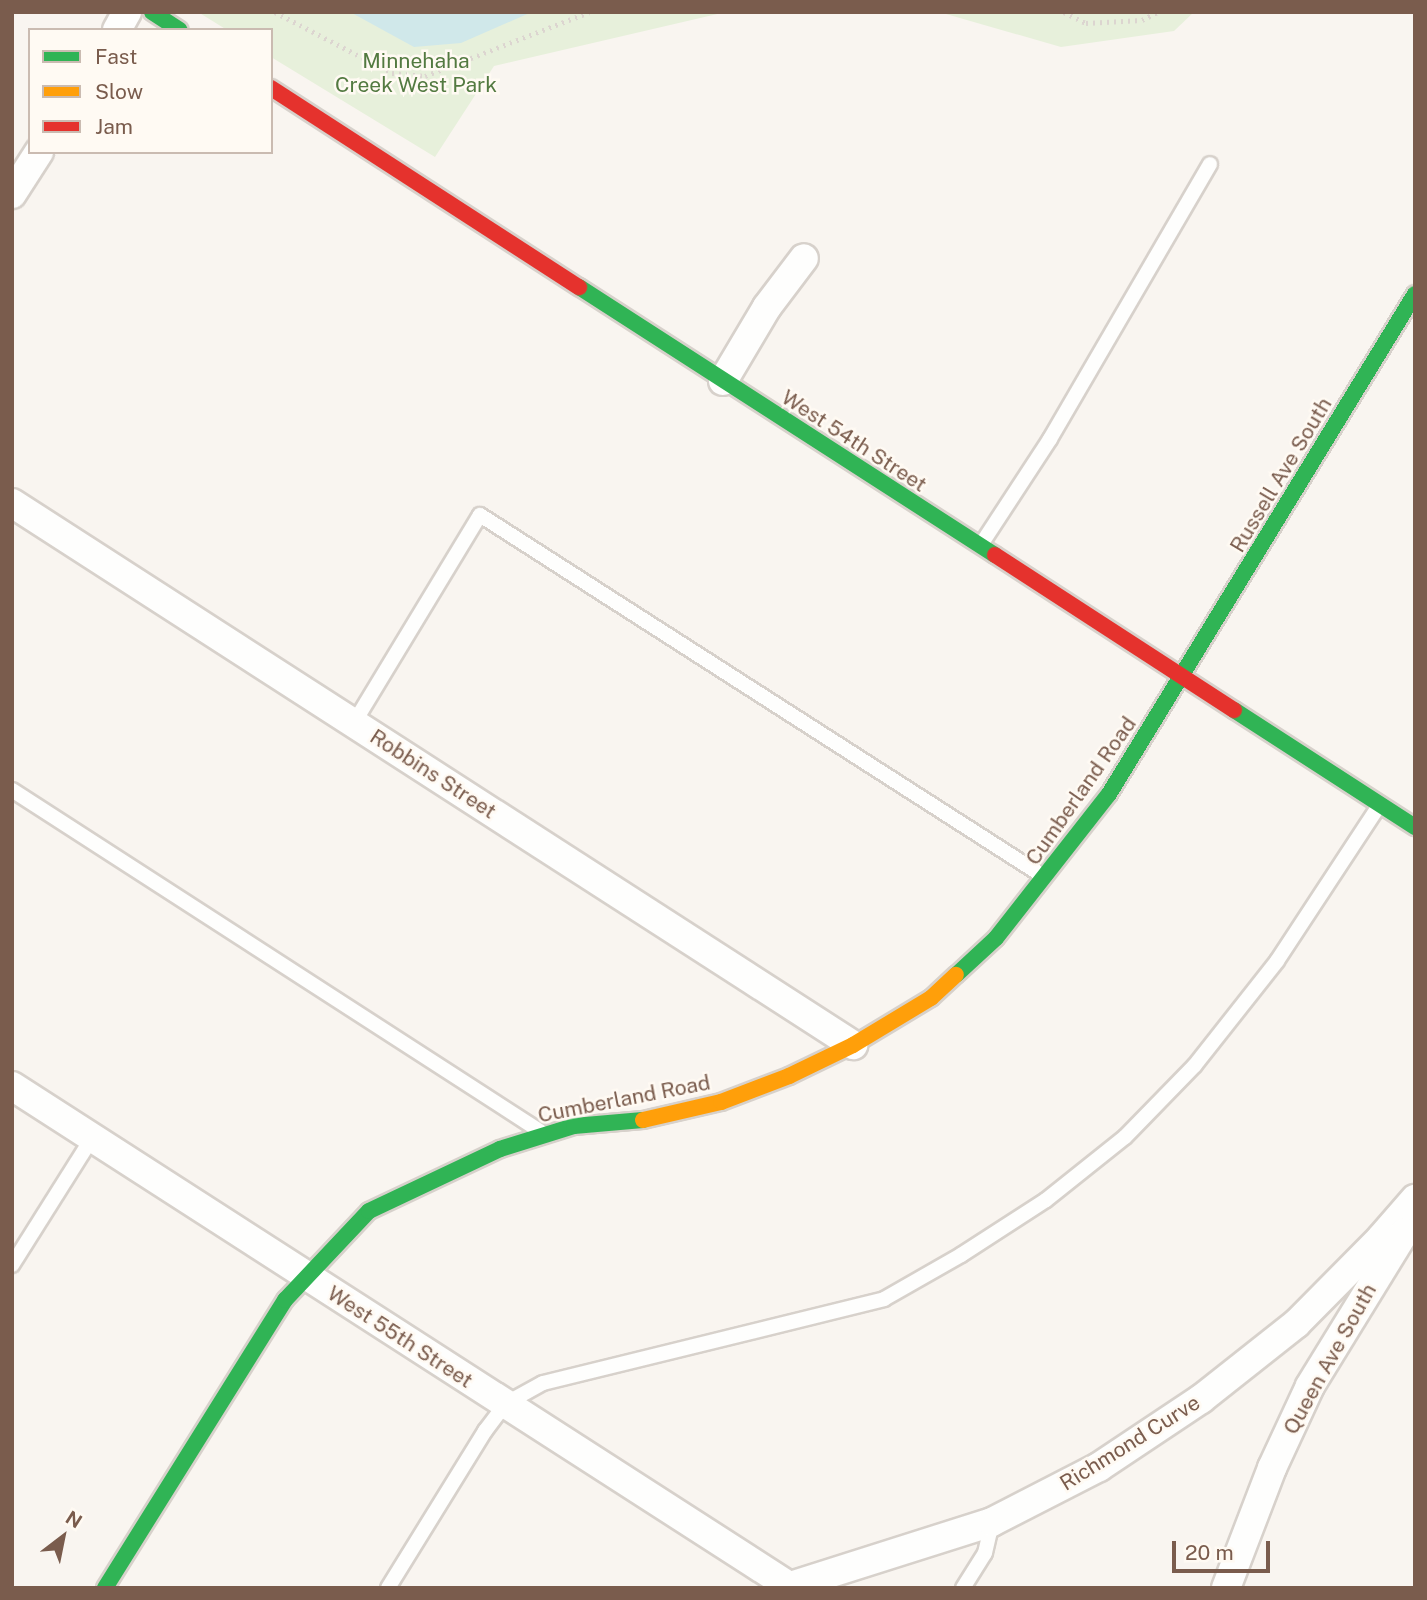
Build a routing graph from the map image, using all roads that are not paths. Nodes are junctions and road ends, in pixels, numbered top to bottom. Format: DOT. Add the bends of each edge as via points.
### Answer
graph roads {
  1 [pos="127,12"];
  2 [pos="152,12"];
  3 [pos="118,28"];
  4 [pos="177,28"];
  5 [pos="273,89"];
  6 [pos="38,154"];
  7 [pos="1210,164"];
  8 [pos="12,194"];
  9 [pos="804,258"];
  10 [pos="1412,306"];
  11 [pos="723,380"];
  12 [pos="12,503"];
  13 [pos="979,548"];
  14 [pos="1182,678"];
  15 [pos="354,723"];
  16 [pos="12,790"];
  17 [pos="1379,805"];
  18 [pos="1415,827"];
  19 [pos="1046,878"];
  20 [pos="853,1045"];
  21 [pos="12,1086"];
  22 [pos="546,1135"];
  23 [pos="92,1138"];
  24 [pos="1415,1199"];
  25 [pos="1415,1216"];
  26 [pos="12,1265"];
  27 [pos="307,1276"];
  28 [pos="505,1404"];
  29 [pos="992,1522"];
  30 [pos="787,1587"];
  31 [pos="105,1588"];
  32 [pos="388,1588"];
  33 [pos="963,1588"];
  34 [pos="1226,1588"];
  1 -- 3 [label="street"];
  2 -- 4 [label="street"];
  5 -- 11 [label="street, West 54th Street"];
  6 -- 8 [label="street"];
  7 -- 13 [label="lane" via="1050,439"];
  9 -- 11 [label="street" via="767,307"];
  10 -- 14 [label="street, Russell Ave South"];
  11 -- 13 [label="street, West 54th Street"];
  12 -- 15 [label="street, Robbins Street"];
  13 -- 14 [label="street, West 54th Street"];
  14 -- 17 [label="street, West 54th Street"];
  14 -- 19 [label="street, Cumberland Road" via="1109,794"];
  15 -- 19 [label="lane" via="480,515"];
  15 -- 20 [label="street, Robbins Street"];
  16 -- 22 [label="lane"];
  17 -- 18 [label="street, West 54th Street"];
  17 -- 28 [label="lane" via="1277,961 1195,1065 1125,1137 1046,1200 884,1299 543,1383"];
  19 -- 20 [label="street, Cumberland Road" via="996,938 931,998"];
  20 -- 22 [label="street, Cumberland Road" via="721,1102 651,1119 574,1126"];
  21 -- 23 [label="street, West 55th Street"];
  22 -- 27 [label="street, Cumberland Road" via="500,1149 369,1211"];
  23 -- 26 [label="lane"];
  23 -- 27 [label="street, West 55th Street"];
  24 -- 29 [label="street, Richmond Curve" via="1296,1324 1201,1399 1100,1467"];
  25 -- 34 [label="street, Queen Ave South" via="1310,1386 1272,1468"];
  27 -- 28 [label="street, West 55th Street"];
  27 -- 31 [label="street, Cumberland Road" via="285,1300"];
  28 -- 30 [label="street, West 55th Street"];
  28 -- 32 [label="lane"];
  29 -- 30 [label="street, Richmond Curve"];
  29 -- 33 [label="lane" via="985,1553"];
}
